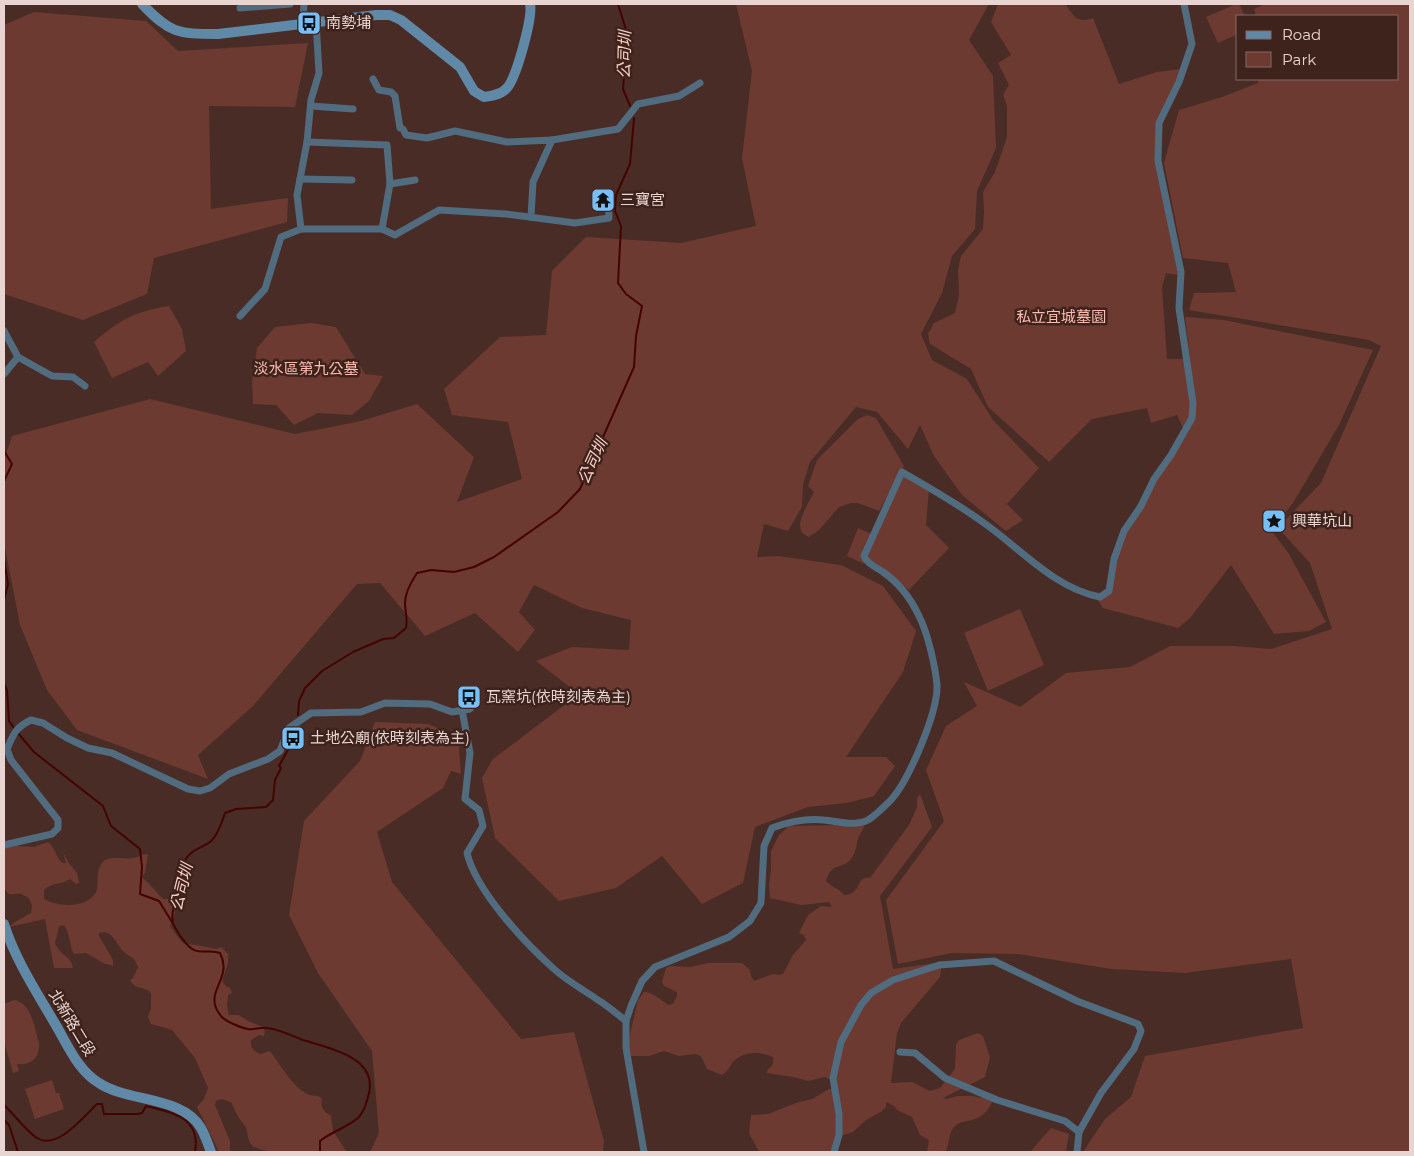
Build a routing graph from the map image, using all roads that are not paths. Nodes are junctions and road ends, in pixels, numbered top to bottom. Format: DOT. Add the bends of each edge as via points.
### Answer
graph roads {
  1 [pos="142,4"];
  2 [pos="290,4"];
  3 [pos="304,4"];
  4 [pos="530,4"];
  5 [pos="1184,4"];
  6 [pos="240,8"];
  7 [pos="316,21"];
  8 [pos="304,23"];
  9 [pos="373,79"];
  10 [pos="700,83"];
  11 [pos="311,106"];
  12 [pos="353,109"];
  13 [pos="552,140"];
  14 [pos="308,142"];
  15 [pos="300,179"];
  16 [pos="352,180"];
  17 [pos="415,180"];
  18 [pos="390,184"];
  19 [pos="608,195"];
  20 [pos="531,217"];
  21 [pos="382,228"];
  22 [pos="301,229"];
  23 [pos="240,316"];
  24 [pos="4,331"];
  25 [pos="18,357"];
  26 [pos="4,374"];
  27 [pos="86,386"];
  28 [pos="476,689"];
  29 [pos="462,710"];
  30 [pos="4,845"];
  31 [pos="4,924"];
  32 [pos="6,936"];
  33 [pos="626,1021"];
  34 [pos="900,1052"];
  35 [pos="201,1127"];
  36 [pos="1079,1132"];
  37 [pos="202,1152"];
  38 [pos="211,1152"];
  39 [pos="644,1152"];
  40 [pos="834,1152"];
  41 [pos="1077,1152"];
  1 -- 8 [label="street" via="167,27 180,32 218,34"];
  2 -- 6 [label="street"];
  3 -- 8 [label="street"];
  4 -- 7 [label="street" via="530,24 512,80 506,90 484,97 474,91 460,67 390,15"];
  5 -- 33 [label="street" via="1192,44 1179,82 1159,123 1158,160 1181,272 1179,308 1193,402 1192,418 1124,531 1114,559 1109,591 1100,598 1086,595 1052,577 985,523 902,472 864,556 867,563 884,572 902,588 919,616 930,650 937,686 935,707 909,771 891,800 867,821 846,824 823,820 791,821 772,828 764,846 761,903 750,921 729,937 655,967 642,981"];
  7 -- 8 [label="street"];
  7 -- 11 [label="street" via="319,73"];
  9 -- 13 [label="street" via="379,90 395,96 400,128 406,135 427,138 455,131 507,142"];
  10 -- 13 [label="street" via="679,96 638,104 618,129"];
  11 -- 12 [label="street"];
  11 -- 14 [label="street"];
  13 -- 20 [label="street" via="533,182"];
  14 -- 15 [label="street"];
  14 -- 18 [label="street" via="387,145"];
  15 -- 16 [label="street"];
  15 -- 22 [label="street" via="297,195"];
  17 -- 18 [label="street"];
  18 -- 21 [label="street"];
  19 -- 20 [label="street" via="609,218 575,223"];
  20 -- 21 [label="street" via="439,210 395,235"];
  21 -- 22 [label="street"];
  22 -- 23 [label="street" via="281,237 265,289"];
  24 -- 25 [label="street"];
  25 -- 26 [label="street"];
  25 -- 27 [label="street" via="52,376 73,377"];
  28 -- 29 [label="street" via="470,709"];
  29 -- 30 [label="street" via="452,712 430,704 385,703 362,712 311,714 290,728 280,751 200,791 188,789 112,753 88,748 43,723 31,720 16,730 7,749 11,760 58,820 58,828 52,834"];
  29 -- 33 [label="street" via="470,753 465,799 479,810 482,826 467,853 470,866 505,918 555,970"];
  31 -- 32 [label="street, 北新路二段"];
  32 -- 35 [label="street, 北新路二段" via="81,1067 99,1084 173,1106 187,1112"];
  33 -- 39 [label="street" via="626,1048"];
  34 -- 36 [label="street" via="915,1053 945,1078 997,1100 1064,1121"];
  35 -- 37 [label="street"];
  35 -- 38 [label="street"];
  36 -- 40 [label="street" via="1101,1092 1134,1049 1141,1031 1138,1024 1077,1001 994,961 984,961 939,965 893,980 872,993 861,1005 841,1042 833,1078 839,1114 839,1135"];
  36 -- 41 [label="street"];
}
